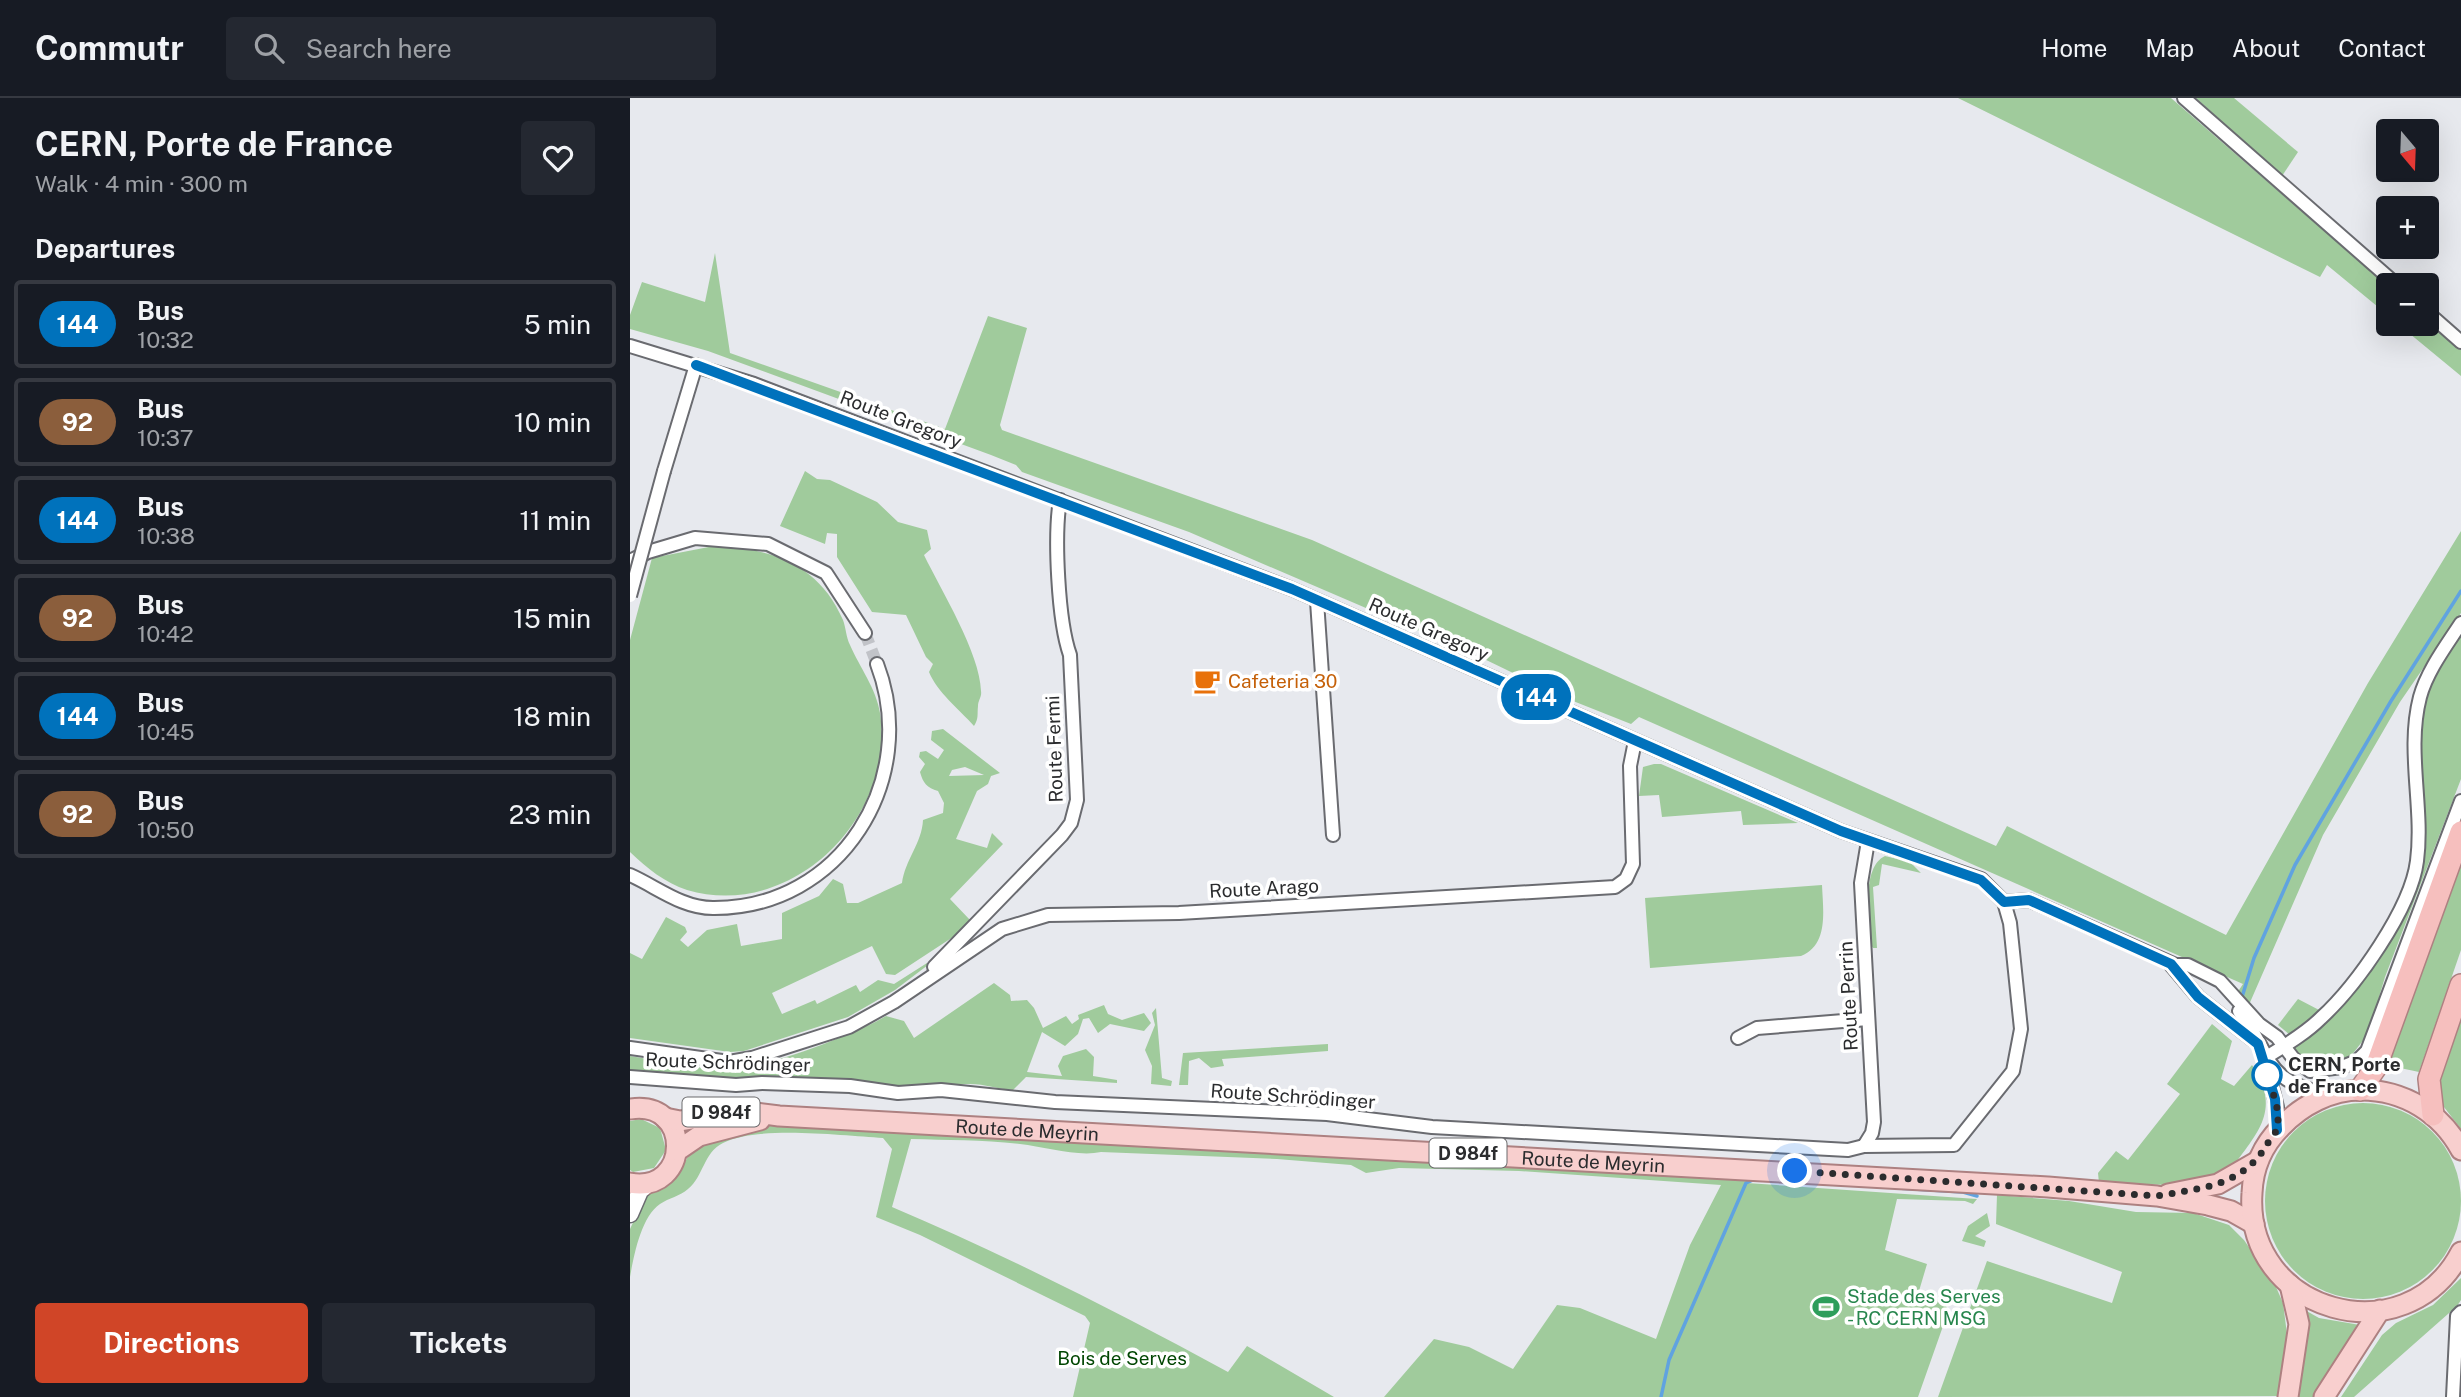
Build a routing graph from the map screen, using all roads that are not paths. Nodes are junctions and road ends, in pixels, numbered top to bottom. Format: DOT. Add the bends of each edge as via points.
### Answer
graph roads {
  1 [pos="2184,98"];
  2 [pos="2383,273"];
  3 [pos="2439,323"];
  4 [pos="2461,342"];
  5 [pos="630,346"];
  6 [pos="696,365"];
  7 [pos="1060,500"];
  8 [pos="630,561"];
  9 [pos="630,596"];
  10 [pos="1317,601"];
  11 [pos="2461,623"];
  12 [pos="865,633"];
  13 [pos="877,664"];
  14 [pos="1635,741"];
  15 [pos="2461,801"];
  16 [pos="2461,832"];
  17 [pos="1333,835"];
  18 [pos="1868,841"];
  19 [pos="630,868"];
  20 [pos="634,877"];
  21 [pos="2004,902"];
  22 [pos="2171,964"];
  23 [pos="923,981"];
  24 [pos="2461,985"];
  25 [pos="1868,1019"];
  26 [pos="1738,1038"];
  27 [pos="2258,1044"];
  28 [pos="2284,1045"];
  29 [pos="630,1048"];
  30 [pos="2265,1058"];
  31 [pos="630,1077"];
  32 [pos="2360,1090"];
  33 [pos="2332,1095"];
  34 [pos="630,1109"];
  35 [pos="2433,1115"];
  36 [pos="779,1116"];
  37 [pos="665,1118"];
  38 [pos="2277,1130"];
  39 [pos="1864,1146"];
  40 [pos="2461,1150"];
  41 [pos="677,1151"];
  42 [pos="2258,1161"];
  43 [pos="639,1183"];
  44 [pos="2157,1196"];
  45 [pos="630,1214"];
  46 [pos="2254,1224"];
  47 [pos="2461,1252"];
  48 [pos="2290,1285"];
  49 [pos="2381,1310"];
  50 [pos="2461,1312"];
  51 [pos="2288,1397"];
  52 [pos="2324,1397"];
  53 [pos="2454,1397"];
  1 -- 2 [label="street"];
  3 -- 4 [label="street"];
  5 -- 6 [label="street, Route Gregory"];
  6 -- 7 [label="street, Route Gregory"];
  6 -- 9 [label="street, bridge"];
  7 -- 10 [label="street, Route Gregory"];
  7 -- 23 [label="street, Route Fermi" via="1057,526 1063,632 1070,655 1075,812 1062,835"];
  8 -- 12 [label="street" via="695,538 768,544 826,573"];
  10 -- 14 [label="street, Route Gregory"];
  10 -- 17 [label="street"];
  11 -- 28 [label="street" via="2424,685 2417,709 2418,848 2409,892 2396,919 2335,1003"];
  13 -- 20 [label="street" via="890,704 884,774 872,813 836,859 788,890 741,905 712,908 673,898"];
  14 -- 18 [label="street, Route Gregory"];
  14 -- 23 [label="street, Route Arago" via="1630,766 1633,864 1623,882 1606,889 1179,913 1048,915 1002,929"];
  15 -- 28 [label="street" via="2367,1051 2351,1064 2316,1072 2298,1064"];
  16 -- 32 [label="highway" via="2376,1067"];
  18 -- 21 [label="street, Route Gregory" via="1981,880"];
  18 -- 25 [label="street, Route Perrin" via="1861,883"];
  19 -- 20 [label="street"];
  21 -- 22 [label="street" via="2029,900"];
  21 -- 39 [label="street, Route Schrödinger" via="2020,1010 2019,1052 2008,1080 1954,1146"];
  22 -- 27 [label="street" via="2198,997"];
  22 -- 27 [label="street" via="2216,986 2246,1020"];
  22 -- 28 [label="street" via="2188,965 2220,981"];
  23 -- 29 [label="street" via="849,1027 752,1058 729,1062"];
  24 -- 35 [label="highway" via="2429,1079"];
  25 -- 26 [label="street" via="1757,1028"];
  25 -- 39 [label="street, Route Perrin" via="1874,1122"];
  27 -- 30 [label="street"];
  28 -- 30 [label="street"];
  30 -- 33 [label="street" via="2295,1086"];
  30 -- 38 [label="street"];
  31 -- 39 [label="street, Route Schrödinger" via="736,1085 850,1086 898,1093 969,1091 1055,1102 1328,1114 1432,1127 1677,1141 1848,1150"];
  32 -- 33 [label="main road"];
  32 -- 35 [label="main road" via="2401,1097"];
  33 -- 38 [label="main road" via="2305,1107"];
  34 -- 37 [label="main road, Route de Meyrin" via="650,1110"];
  35 -- 40 [label="main road"];
  36 -- 37 [label="main road, Route de Meyrin / D 984f" via="741,1111 680,1121"];
  36 -- 41 [label="main road, Route de Meyrin / D 984f" via="717,1129"];
  36 -- 44 [label="main road, Route de Meyrin / D 984f" via="1933,1178"];
  37 -- 41 [label="main road" via="675,1132"];
  38 -- 42 [label="main road"];
  41 -- 43 [label="main road" via="670,1169"];
  42 -- 44 [label="main road, Route de Meyrin / D 984f" via="2218,1184"];
  42 -- 46 [label="main road" via="2252,1184"];
  43 -- 45 [label="street"];
  44 -- 46 [label="main road, Route de Meyrin / D 984f" via="2220,1208"];
  46 -- 48 [label="main road" via="2267,1257"];
  47 -- 49 [label="main road" via="2426,1292"];
  48 -- 49 [label="main road" via="2331,1308"];
  48 -- 51 [label="main road" via="2299,1326"];
  49 -- 52 [label="main road"];
  50 -- 53 [label="street" via="2457,1316"];
}
